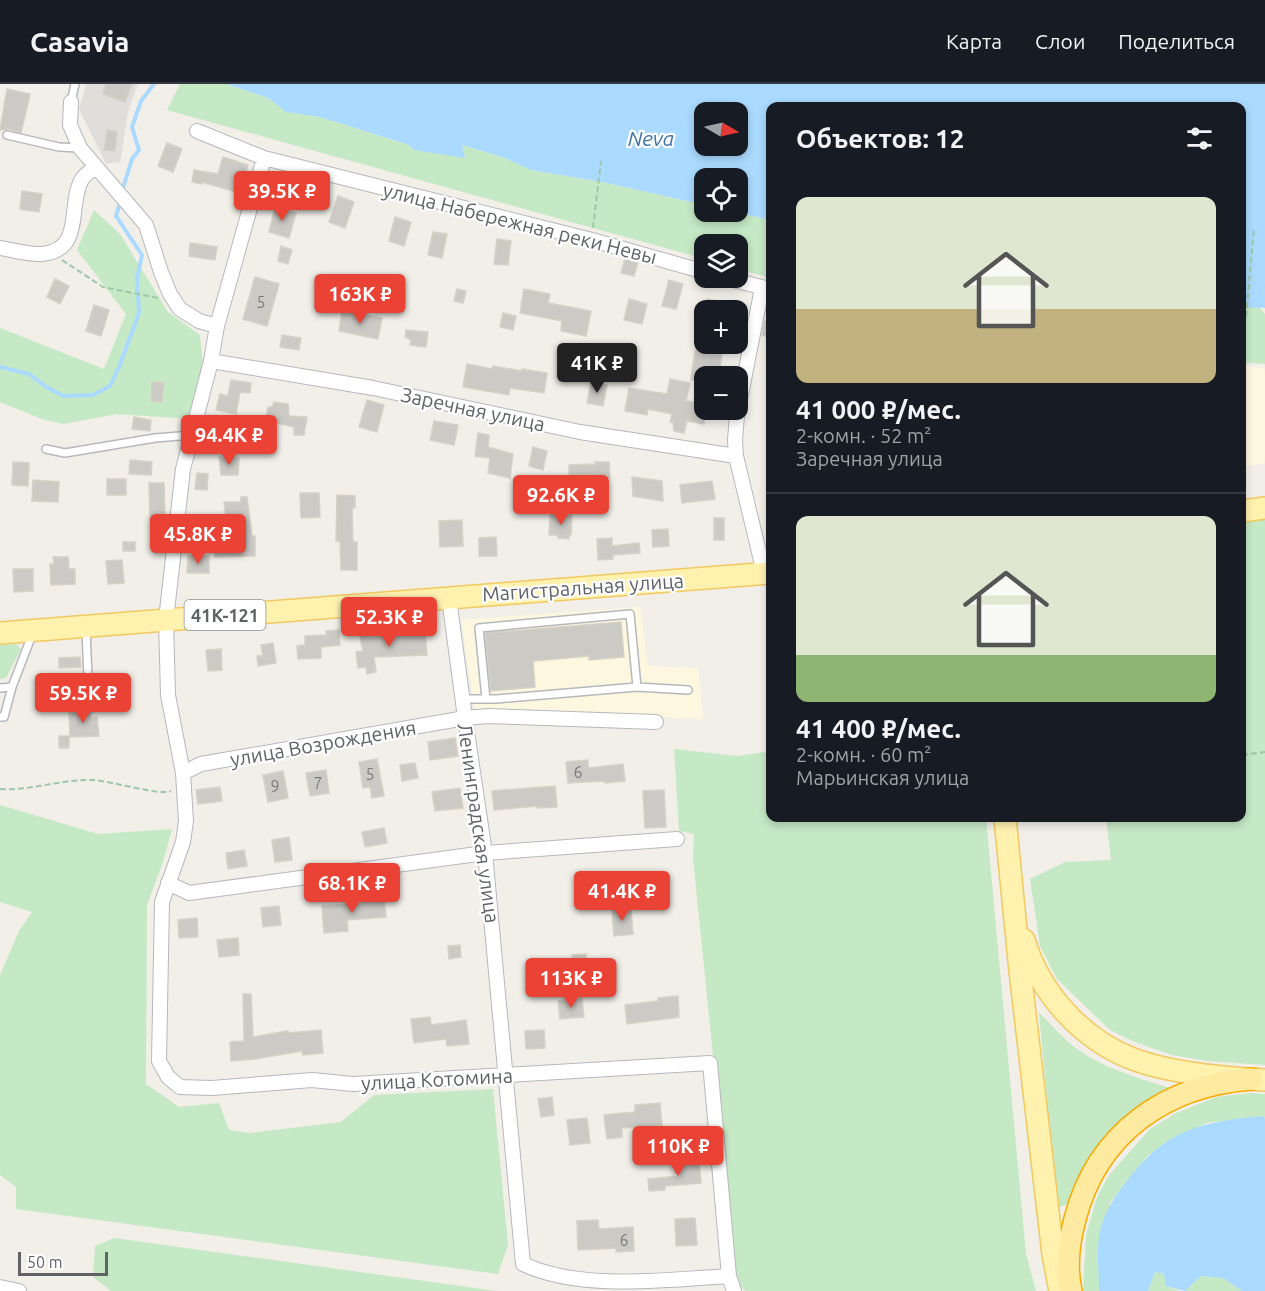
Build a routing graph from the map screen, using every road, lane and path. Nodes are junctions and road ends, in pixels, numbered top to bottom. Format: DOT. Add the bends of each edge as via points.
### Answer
graph roads {
  1 [pos="75,84"];
  2 [pos="71,102"];
  3 [pos="197,131"];
  4 [pos="7,135"];
  5 [pos="80,148"];
  6 [pos="264,158"];
  7 [pos="601,161"];
  8 [pos="96,167"];
  9 [pos="600,167"];
  10 [pos="605,167"];
  11 [pos="1254,229"];
  12 [pos="592,240"];
  13 [pos="0,248"];
  14 [pos="57,249"];
  15 [pos="694,269"];
  16 [pos="748,284"];
  17 [pos="766,289"];
  18 [pos="766,293"];
  19 [pos="142,294"];
  20 [pos="1246,317"];
  21 [pos="217,326"];
  22 [pos="211,361"];
  23 [pos="192,435"];
  24 [pos="46,448"];
  25 [pos="736,456"];
  26 [pos="766,566"];
  27 [pos="766,573"];
  28 [pos="449,598"];
  29 [pos="166,620"];
  30 [pos="86,626"];
  31 [pos="33,630"];
  32 [pos="0,633"];
  33 [pos="88,678"];
  34 [pos="12,687"];
  35 [pos="638,687"];
  36 [pos="0,688"];
  37 [pos="688,690"];
  38 [pos="462,699"];
  39 [pos="486,699"];
  40 [pos="0,717"];
  41 [pos="465,718"];
  42 [pos="656,722"];
  43 [pos="1265,752"];
  44 [pos="1246,755"];
  45 [pos="183,773"];
  46 [pos="0,789"];
  47 [pos="1005,822"];
  48 [pos="677,839"];
  49 [pos="486,853"];
  50 [pos="168,883"];
  51 [pos="1015,902"];
  52 [pos="507,1076"];
  53 [pos="1258,1080"];
  54 [pos="729,1276"];
  55 [pos="0,1287"];
  56 [pos="19,1291"];
  57 [pos="734,1291"];
  58 [pos="1060,1291"];
  59 [pos="1071,1291"];
  1 -- 2 [label="lane"];
  2 -- 5 [label="street" via="70,126"];
  3 -- 6 [label="street, улица Набережная реки Невы"];
  4 -- 5 [label="lane"];
  5 -- 8 [label="street"];
  6 -- 12 [label="street, улица Набережная реки Невы"];
  6 -- 21 [label="street"];
  7 -- 9 [label="path"];
  8 -- 14 [label="street" via="82,178 71,233"];
  8 -- 21 [label="street" via="146,225 161,272 180,309"];
  9 -- 10 [label="path"];
  9 -- 12 [label="path"];
  11 -- 20 [label="path"];
  12 -- 15 [label="street, улица Набережная реки Невы"];
  13 -- 14 [label="street" via="41,254"];
  14 -- 19 [label="path" via="63,261 103,287"];
  16 -- 17 [label="street"];
  18 -- 25 [label="street" via="737,415"];
  21 -- 22 [label="street"];
  22 -- 23 [label="street"];
  22 -- 25 [label="street, Заречная улица" via="373,388 580,432"];
  23 -- 24 [label="lane" via="65,453"];
  23 -- 29 [label="street" via="183,469"];
  25 -- 26 [label="street"];
  27 -- 28 [label="main road, Магистральная улица / 41К-121"];
  28 -- 29 [label="main road, Магистральная улица / 41К-121"];
  28 -- 38 [label="street, Ленинградская улица"];
  29 -- 30 [label="main road, Магистральная улица / 41К-121"];
  29 -- 45 [label="street" via="168,695"];
  30 -- 31 [label="main road, Магистральная улица / 41К-121"];
  30 -- 33 [label="lane"];
  31 -- 32 [label="main road, Магистральная улица / 41К-121"];
  31 -- 34 [label="lane"];
  34 -- 36 [label="lane"];
  34 -- 40 [label="lane" via="4,717"];
  35 -- 37 [label="lane"];
  35 -- 39 [label="lane"];
  35 -- 39 [label="lane" via="630,614 479,628"];
  38 -- 39 [label="lane"];
  38 -- 41 [label="street, Ленинградская улица"];
  41 -- 42 [label="street, улица Возрождения"];
  41 -- 45 [label="street, улица Возрождения" via="201,764"];
  41 -- 49 [label="street, Ленинградская улица"];
  43 -- 44 [label="path"];
  45 -- 46 [label="path" via="170,792 69,780"];
  45 -- 50 [label="street" via="186,821"];
  47 -- 51 [label="main road"];
  48 -- 49 [label="street"];
  49 -- 50 [label="street" via="189,893"];
  49 -- 52 [label="street, Ленинградская улица"];
  50 -- 52 [label="street, улица Котомина" via="162,902 159,1061 168,1077 180,1087"];
  51 -- 53 [label="main road" via="1032,963 1042,983 1065,1013 1095,1038 1134,1059 1204,1074"];
  51 -- 58 [label="main road" via="1021,983"];
  52 -- 54 [label="street, Ленинградская улица" via="523,1264 540,1273 595,1283"];
  52 -- 54 [label="street, улица Котомина" via="710,1063"];
  53 -- 59 [label="highway" via="1213,1084 1179,1095 1144,1115 1111,1146 1090,1180 1077,1212 1070,1246"];
  54 -- 57 [label="street"];
  55 -- 56 [label="street"];
}
